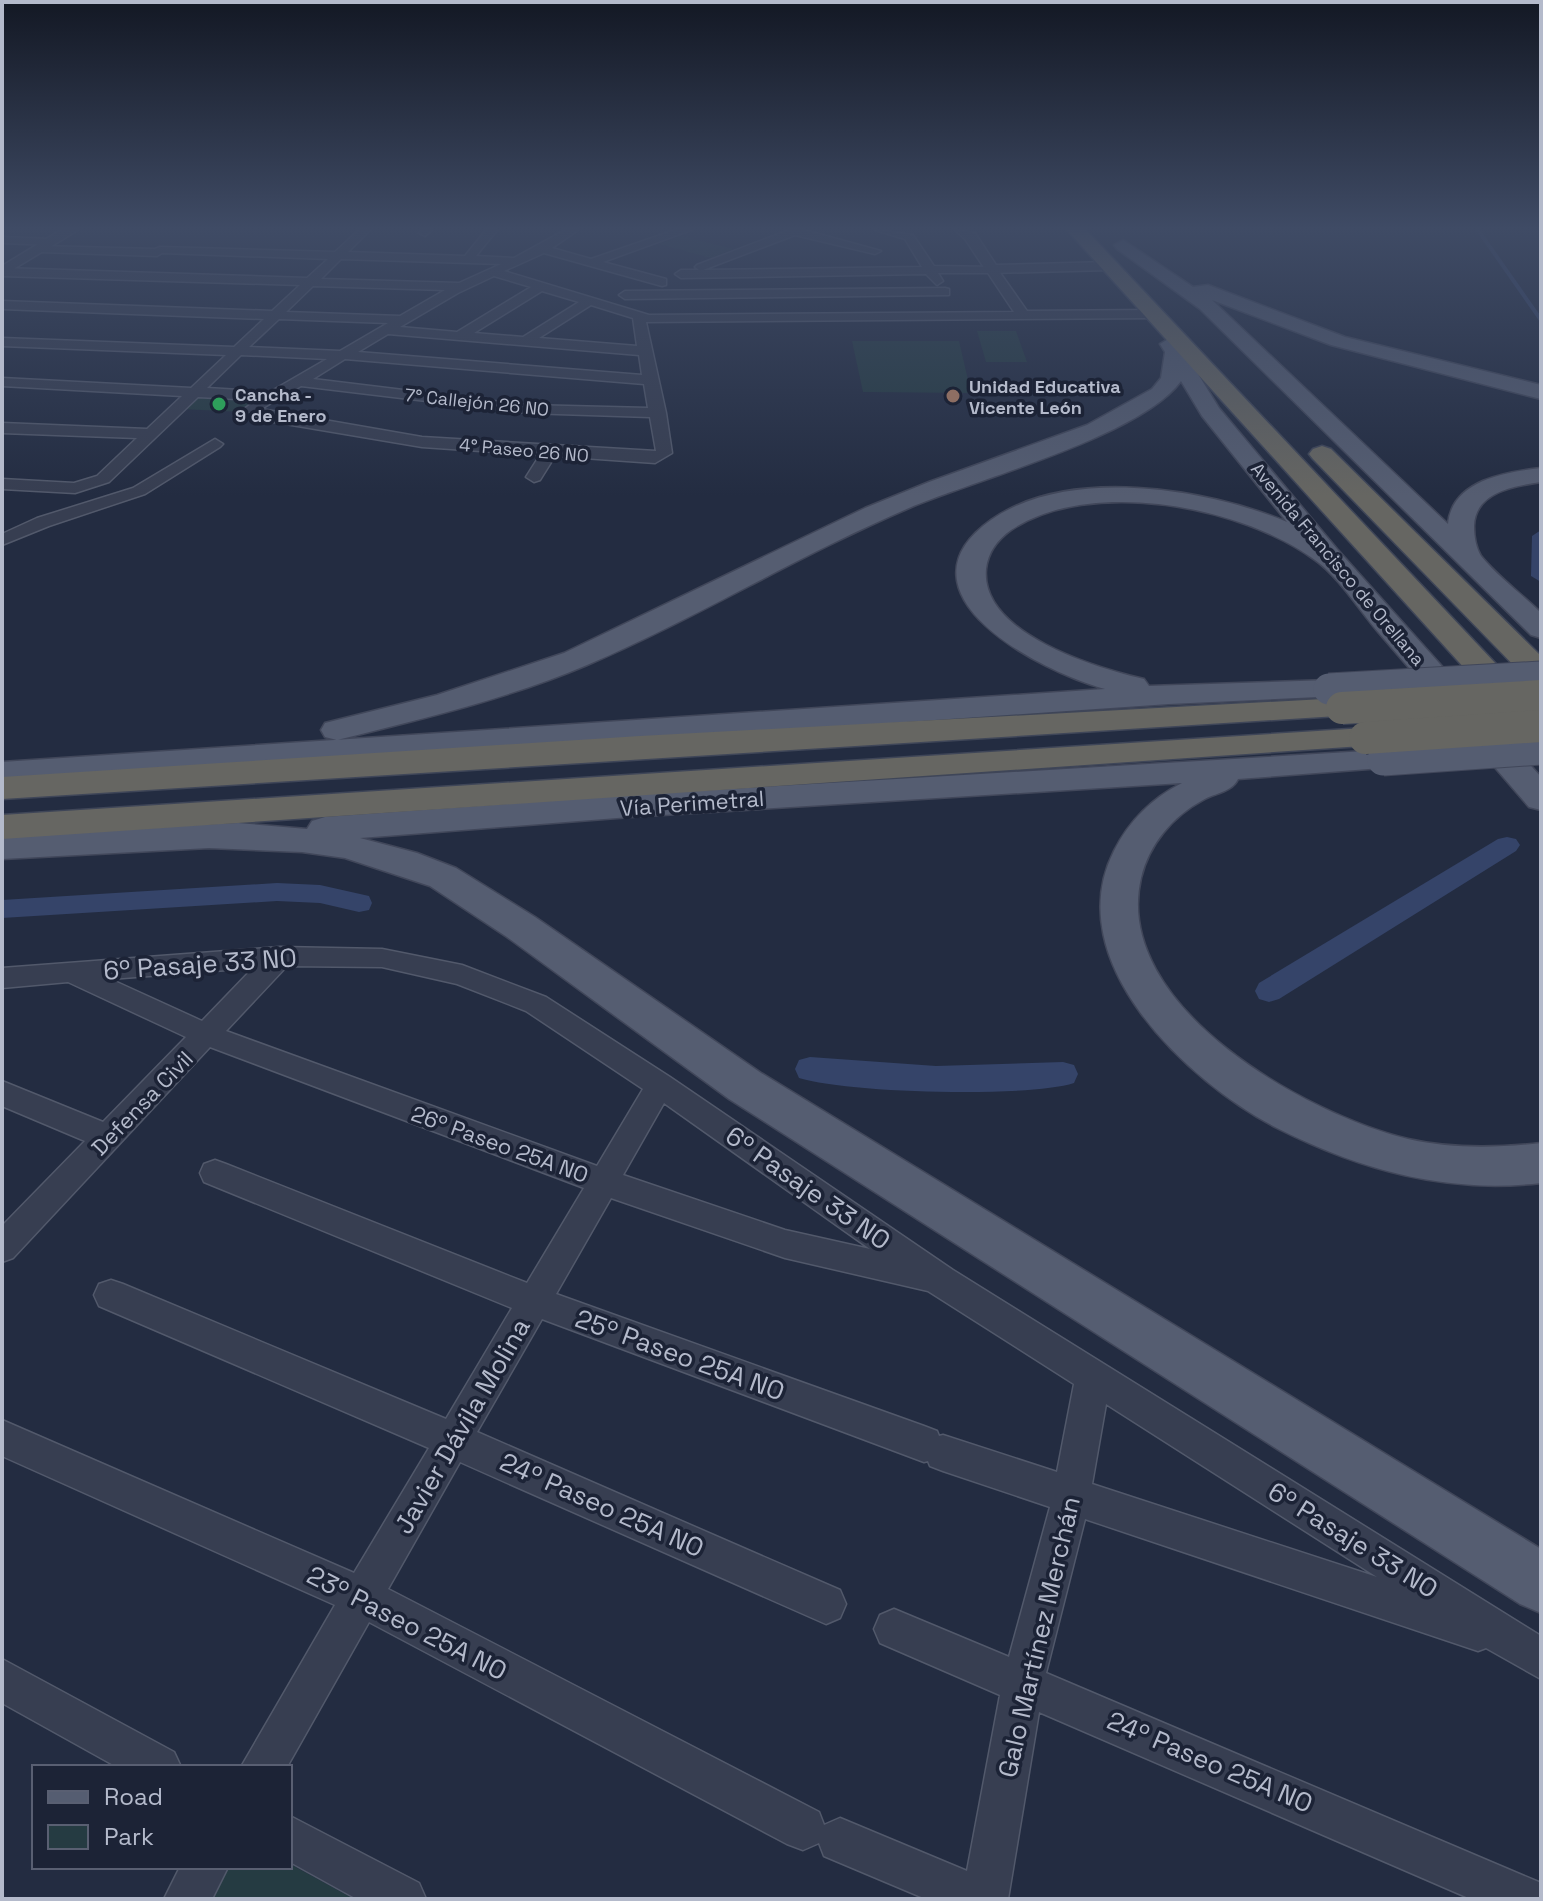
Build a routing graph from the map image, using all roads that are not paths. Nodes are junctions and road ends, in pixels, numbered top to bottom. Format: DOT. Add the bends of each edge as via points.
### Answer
graph roads {
  1 [pos="64,319"];
  2 [pos="272,319"];
  3 [pos="361,319"];
  4 [pos="488,319"];
  5 [pos="566,319"];
  6 [pos="639,319"];
  7 [pos="796,319"];
  8 [pos="820,319"];
  9 [pos="1159,319"];
  10 [pos="1161,319"];
  11 [pos="1192,319"];
  12 [pos="1221,319"];
  13 [pos="1274,319"];
  14 [pos="402,320"];
  15 [pos="385,330"];
  16 [pos="1208,335"];
  17 [pos="460,336"];
  18 [pos="526,341"];
  19 [pos="2,342"];
  20 [pos="31,343"];
  21 [pos="237,351"];
  22 [pos="645,351"];
  23 [pos="1174,354"];
  24 [pos="342,355"];
  25 [pos="12,357"];
  26 [pos="652,380"];
  27 [pos="297,381"];
  28 [pos="2,382"];
  29 [pos="195,392"];
  30 [pos="1541,392"];
  31 [pos="271,396"];
  32 [pos="659,413"];
  33 [pos="1282,414"];
  34 [pos="2,428"];
  35 [pos="150,434"];
  36 [pos="215,444"];
  37 [pos="550,452"];
  38 [pos="1541,475"];
  39 [pos="534,477"];
  40 [pos="2,484"];
  41 [pos="2,540"];
  42 [pos="1327,555"];
  43 [pos="1466,555"];
  44 [pos="1541,629"];
  45 [pos="1541,675"];
  46 [pos="1169,694"];
  47 [pos="1541,696"];
  48 [pos="1336,699"];
  49 [pos="1541,729"];
  50 [pos="1374,749"];
  51 [pos="1541,749"];
  52 [pos="123,764"];
  53 [pos="1259,769"];
  54 [pos="2,773"];
  55 [pos="2,788"];
  56 [pos="1541,799"];
  57 [pos="2,827"];
  58 [pos="211,837"];
  59 [pos="2,847"];
  60 [pos="280,956"];
  61 [pos="71,972"];
  62 [pos="2,978"];
  63 [pos="207,1035"];
  64 [pos="660,1085"];
  65 [pos="2,1093"];
  66 [pos="110,1138"];
  67 [pos="1541,1163"];
  68 [pos="215,1173"];
  69 [pos="604,1182"];
  70 [pos="2,1248"];
  71 [pos="941,1281"];
  72 [pos="111,1295"];
  73 [pos="534,1301"];
  74 [pos="1093,1375"];
  75 [pos="2,1438"];
  76 [pos="453,1440"];
  77 [pos="1072,1495"];
  78 [pos="1541,1583"];
  79 [pos="363,1597"];
  80 [pos="826,1604"];
  81 [pos="894,1629"];
  82 [pos="1530,1652"];
  83 [pos="2,1680"];
  84 [pos="1023,1682"];
  85 [pos="155,1765"];
  86 [pos="264,1765"];
  87 [pos="292,1839"];
  88 [pos="204,1869"];
  89 [pos="187,1899"];
  90 [pos="403,1899"];
  91 [pos="982,1899"];
  92 [pos="1525,1899"];
  1 -- 20 [label="street"];
  2 -- 21 [label="street"];
  3 -- 14 [label="street"];
  4 -- 17 [label="street"];
  5 -- 18 [label="street"];
  6 -- 7 [label="street"];
  6 -- 22 [label="street, 4° Paseo 26 NO"];
  7 -- 8 [label="street"];
  9 -- 23 [label="main road, Avenida Francisco de Orellana"];
  10 -- 49 [label="highway, Avenida Francisco de Orellana"];
  11 -- 16 [label="highway"];
  12 -- 43 [label="main road"];
  13 -- 30 [label="main road" via="1338,341"];
  14 -- 15 [label="street"];
  15 -- 17 [label="street"];
  15 -- 24 [label="street"];
  17 -- 18 [label="street"];
  18 -- 22 [label="street"];
  19 -- 20 [label="street"];
  20 -- 21 [label="street"];
  20 -- 25 [label="street"];
  21 -- 24 [label="street"];
  21 -- 29 [label="street"];
  22 -- 26 [label="street, 4° Paseo 26 NO"];
  23 -- 42 [label="main road, Avenida Francisco de Orellana" via="1210,411"];
  23 -- 52 [label="main road" via="1172,379 1160,394 1117,421 874,514 575,659 389,718"];
  24 -- 26 [label="street"];
  24 -- 27 [label="street"];
  26 -- 32 [label="street, 4° Paseo 26 NO"];
  27 -- 31 [label="street"];
  27 -- 32 [label="street, 7° Callejón 26 NO" via="527,409"];
  28 -- 29 [label="street"];
  29 -- 31 [label="street"];
  29 -- 35 [label="street"];
  31 -- 37 [label="street, 4° Paseo 26 NO" via="251,409 262,416 422,442"];
  32 -- 37 [label="street, 4° Paseo 26 NO" via="664,453 655,458"];
  33 -- 45 [label="highway"];
  34 -- 35 [label="street"];
  35 -- 40 [label="street" via="103,479 75,488"];
  36 -- 41 [label="street" via="139,491"];
  37 -- 39 [label="street"];
  38 -- 43 [label="main road" via="1503,482 1472,498 1458,530"];
  42 -- 46 [label="main road" via="1247,516 1146,497 1089,497 1049,505 1014,518 989,536 974,557 971,579 984,607 1011,635 1073,669"];
  42 -- 56 [label="main road, Avenida Francisco de Orellana"];
  43 -- 44 [label="main road"];
  45 -- 48 [label="main road, bridge"];
  46 -- 48 [label="main road"];
  46 -- 52 [label="main road"];
  47 -- 48 [label="highway, bridge"];
  48 -- 55 [label="highway"];
  49 -- 50 [label="highway, bridge"];
  50 -- 51 [label="main road, bridge"];
  50 -- 53 [label="main road, Vía Perimetral"];
  50 -- 57 [label="highway, Vía Perimetral"];
  52 -- 54 [label="main road"];
  53 -- 58 [label="main road, Vía Perimetral"];
  53 -- 67 [label="main road" via="1208,784 1172,803 1133,848 1118,890 1118,912 1121,936 1146,989 1192,1045 1222,1069 1342,1136 1448,1165"];
  58 -- 59 [label="main road, Vía Perimetral"];
  58 -- 78 [label="main road" via="345,846 404,862 477,896 745,1086"];
  60 -- 61 [label="street, 6º Pasaje 33 NO"];
  60 -- 63 [label="street, Defensa Civil"];
  60 -- 64 [label="street, 6º Pasaje 33 NO" via="382,958 462,975 536,1004"];
  61 -- 62 [label="street, 6º Pasaje 33 NO"];
  61 -- 63 [label="street, 26º Paseo 25A NO"];
  63 -- 66 [label="street, Defensa Civil"];
  63 -- 69 [label="street, 26º Paseo 25A NO"];
  64 -- 69 [label="street, Javier Dávila Molina"];
  64 -- 71 [label="street, 6º Pasaje 33 NO"];
  65 -- 66 [label="street"];
  66 -- 70 [label="street, Defensa Civil"];
  68 -- 73 [label="street, 25º Paseo 25A NO"];
  69 -- 71 [label="street, 26º Paseo 25A NO" via="785,1244"];
  69 -- 73 [label="street, Javier Dávila Molina"];
  71 -- 74 [label="street, 6º Pasaje 33 NO"];
  72 -- 76 [label="street, 24º Paseo 25A NO"];
  73 -- 76 [label="street, Javier Dávila Molina"];
  73 -- 77 [label="street, 25º Paseo 25A NO"];
  74 -- 77 [label="street, Galo Martínez Merchán"];
  74 -- 82 [label="street, 6º Pasaje 33 NO"];
  75 -- 79 [label="street, 23º Paseo 25A NO"];
  76 -- 79 [label="street, Javier Dávila Molina"];
  76 -- 80 [label="street, 24º Paseo 25A NO"];
  77 -- 82 [label="street, 25º Paseo 25A NO"];
  77 -- 84 [label="street, Galo Martínez Merchán"];
  79 -- 86 [label="street, Javier Dávila Molina"];
  79 -- 91 [label="street, 23º Paseo 25A NO" via="822,1834"];
  81 -- 84 [label="street, 24º Paseo 25A NO"];
  83 -- 85 [label="street"];
  84 -- 91 [label="street, Galo Martínez Merchán"];
  84 -- 92 [label="street, 24º Paseo 25A NO"];
  87 -- 90 [label="street"];
  88 -- 89 [label="street"];
}
